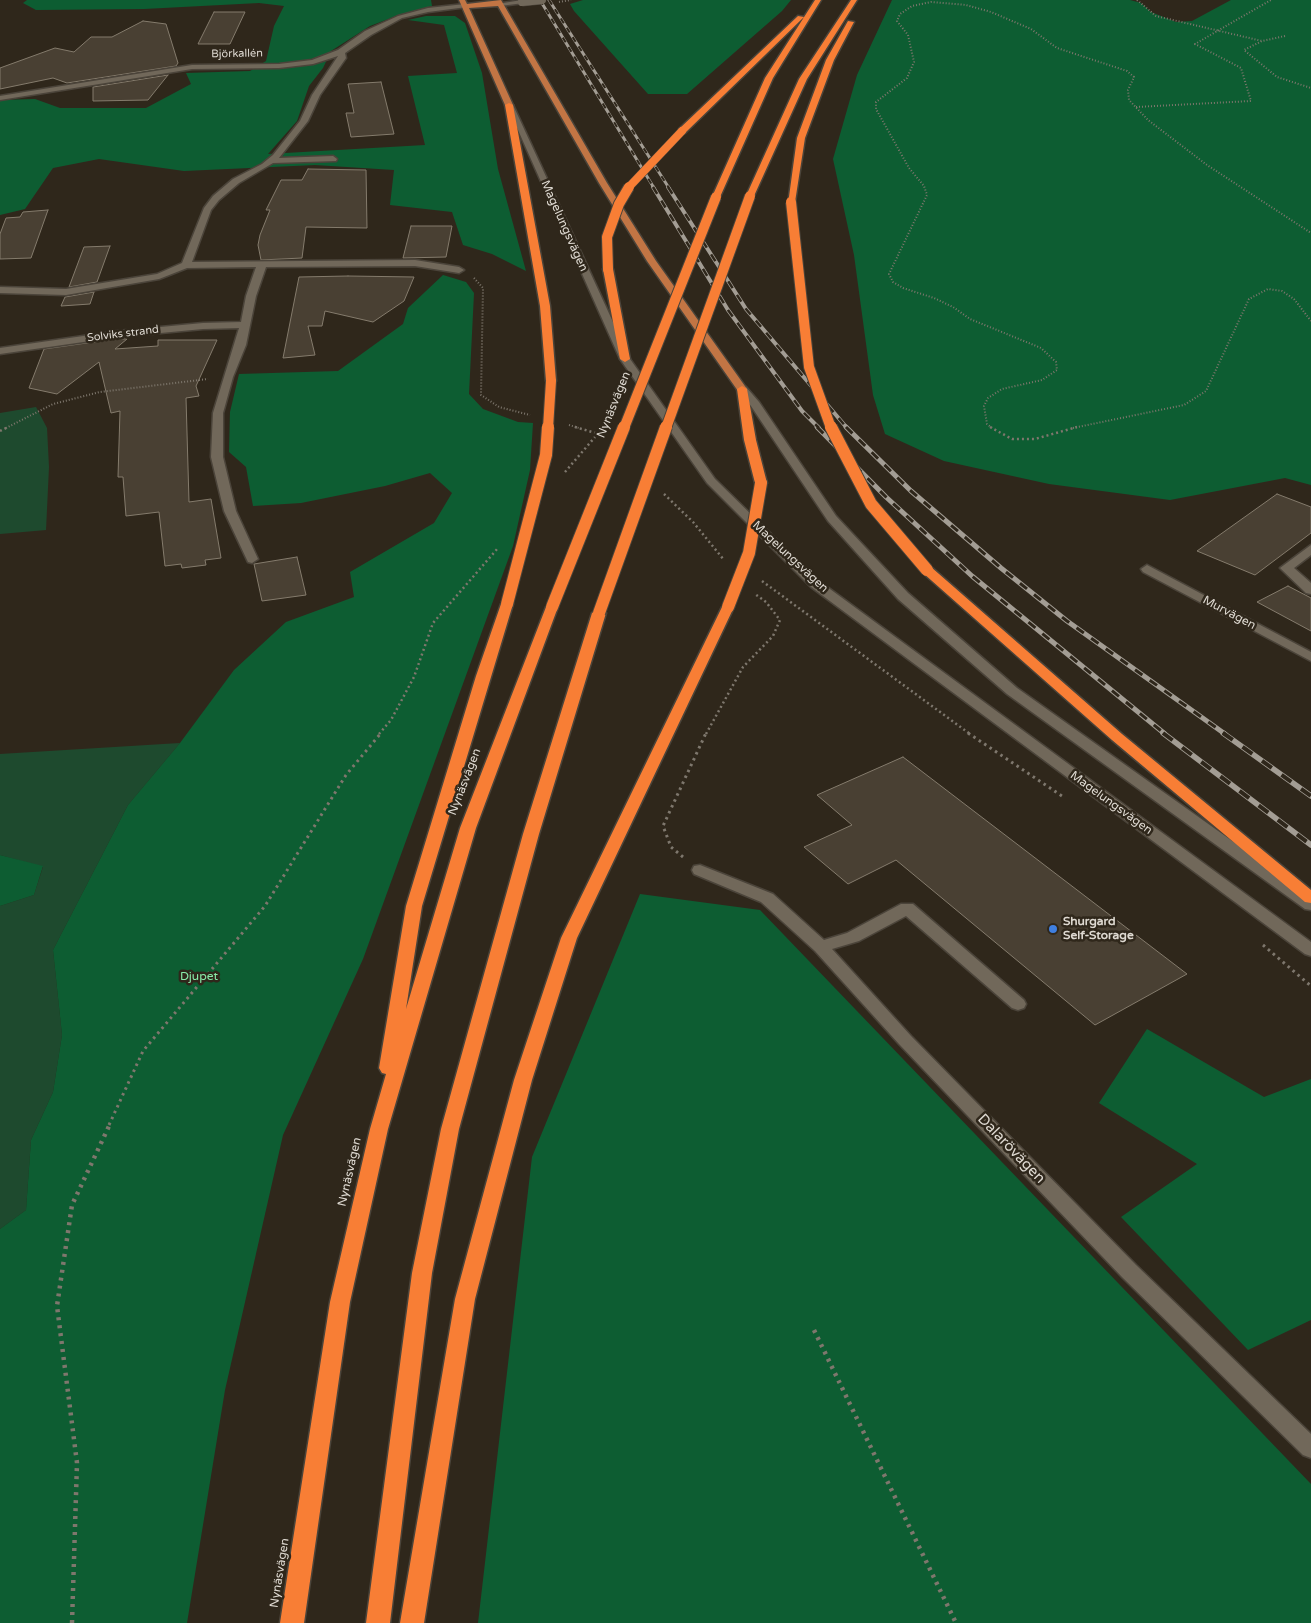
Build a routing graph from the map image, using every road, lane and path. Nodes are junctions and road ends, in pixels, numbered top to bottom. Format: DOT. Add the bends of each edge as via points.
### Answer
graph roads {
  1 [pos="542,0"];
  2 [pos="817,0"];
  3 [pos="854,0"];
  4 [pos="861,0"];
  5 [pos="1137,0"];
  6 [pos="1271,0"];
  7 [pos="499,2"];
  8 [pos="464,3"];
  9 [pos="1217,32"];
  10 [pos="1285,36"];
  11 [pos="1262,41"];
  12 [pos="341,52"];
  13 [pos="1311,88"];
  14 [pos="0,98"];
  15 [pos="509,105"];
  16 [pos="1135,107"];
  17 [pos="333,159"];
  18 [pos="271,161"];
  19 [pos="1311,233"];
  20 [pos="186,265"];
  21 [pos="262,265"];
  22 [pos="459,270"];
  23 [pos="0,290"];
  24 [pos="1311,321"];
  25 [pos="246,325"];
  26 [pos="0,351"];
  27 [pos="625,358"];
  28 [pos="228,377"];
  29 [pos="742,389"];
  30 [pos="0,431"];
  31 [pos="711,544"];
  32 [pos="1311,549"];
  33 [pos="726,555"];
  34 [pos="252,559"];
  35 [pos="1147,569"];
  36 [pos="756,576"];
  37 [pos="1311,590"];
  38 [pos="780,620"];
  39 [pos="433,623"];
  40 [pos="1311,657"];
  41 [pos="1064,797"];
  42 [pos="700,870"];
  43 [pos="1311,898"];
  44 [pos="1311,905"];
  45 [pos="1259,942"];
  46 [pos="821,948"];
  47 [pos="1311,950"];
  48 [pos="1311,986"];
  49 [pos="1018,1004"];
  50 [pos="379,1128"];
  51 [pos="814,1330"];
  52 [pos="1311,1448"];
  53 [pos="72,1623"];
  54 [pos="292,1623"];
  55 [pos="378,1623"];
  56 [pos="412,1623"];
  57 [pos="956,1623"];
  1 -- 7 [label="street, bridge"];
  2 -- 27 [label="highway, bridge" via="631,183 619,204 607,237 608,269"];
  2 -- 50 [label="highway, Nynäsvägen, bridge" via="769,78 716,197 552,607 468,828"];
  3 -- 55 [label="highway, bridge" via="803,79 750,196 599,613 531,834 450,1129 422,1273"];
  4 -- 43 [label="highway, bridge" via="830,60 801,138 790,202 809,366 834,436 871,504 927,570 1117,738"];
  5 -- 9 [label="path" via="1156,16"];
  6 -- 9 [label="path"];
  7 -- 8 [label="main road"];
  7 -- 29 [label="main road" via="603,183 652,261"];
  8 -- 12 [label="street, Björkallén" via="400,17 368,33"];
  8 -- 15 [label="main road, Magelungsvägen"];
  9 -- 11 [label="path"];
  9 -- 16 [label="path" via="1195,44 1241,68 1251,101"];
  10 -- 11 [label="path"];
  11 -- 13 [label="path" via="1244,50 1277,77"];
  12 -- 14 [label="street, Björkallén" via="313,62 192,67"];
  12 -- 18 [label="street" via="342,58 316,95 304,121"];
  15 -- 27 [label="street, Magelungsvägen"];
  15 -- 50 [label="highway, bridge" via="545,306 551,381 546,455 508,604 414,906"];
  16 -- 19 [label="path" via="1207,165"];
  16 -- 24 [label="path" via="1129,100 1128,90 1134,77 1127,72 1057,48 1031,29 991,12 966,5 931,2 912,6 900,14 897,21 908,35 914,62 907,78 876,102 876,109 909,168 924,186 926,195 889,274 893,282 903,288 934,298 970,320 1041,348 1056,362 1057,370 1042,380 1002,389 988,398 984,406 987,424 998,434 1012,439 1035,439 1083,425 1184,405 1206,391 1249,299 1268,289 1282,291 1294,299"];
  17 -- 18 [label="street"];
  18 -- 20 [label="street" via="236,181 216,198"];
  20 -- 21 [label="street"];
  20 -- 23 [label="street" via="158,276 87,289 57,292"];
  21 -- 22 [label="street" via="415,263"];
  21 -- 25 [label="street" via="251,296"];
  25 -- 26 [label="street, Solviks strand" via="118,334"];
  25 -- 28 [label="street"];
  27 -- 47 [label="street, Magelungsvägen" via="711,481 815,584"];
  28 -- 30 [label="path" via="100,392 53,404"];
  28 -- 34 [label="street" via="218,414 217,457 230,511"];
  29 -- 44 [label="street" via="832,518 903,596 1012,691"];
  29 -- 56 [label="highway, bridge" via="750,440 762,484 749,553 728,606 569,938 523,1080 465,1299"];
  31 -- 33 [label="path"];
  32 -- 37 [label="street" via="1286,568"];
  35 -- 40 [label="street, Murvägen"];
  36 -- 41 [label="path" via="943,716"];
  38 -- 42 [label="path" via="773,636 743,666 709,727 663,826 671,847"];
  39 -- 53 [label="path" via="414,677 391,720 346,775 265,906 143,1051 72,1205 57,1306 77,1463"];
  42 -- 46 [label="street, Dalarövägen" via="767,898"];
  45 -- 48 [label="path"];
  46 -- 49 [label="street" via="853,937 907,908"];
  46 -- 52 [label="street, Dalarövägen" via="905,1040 1129,1271"];
  50 -- 54 [label="highway, Nynäsvägen" via="340,1302"];
  51 -- 57 [label="path"];
}
